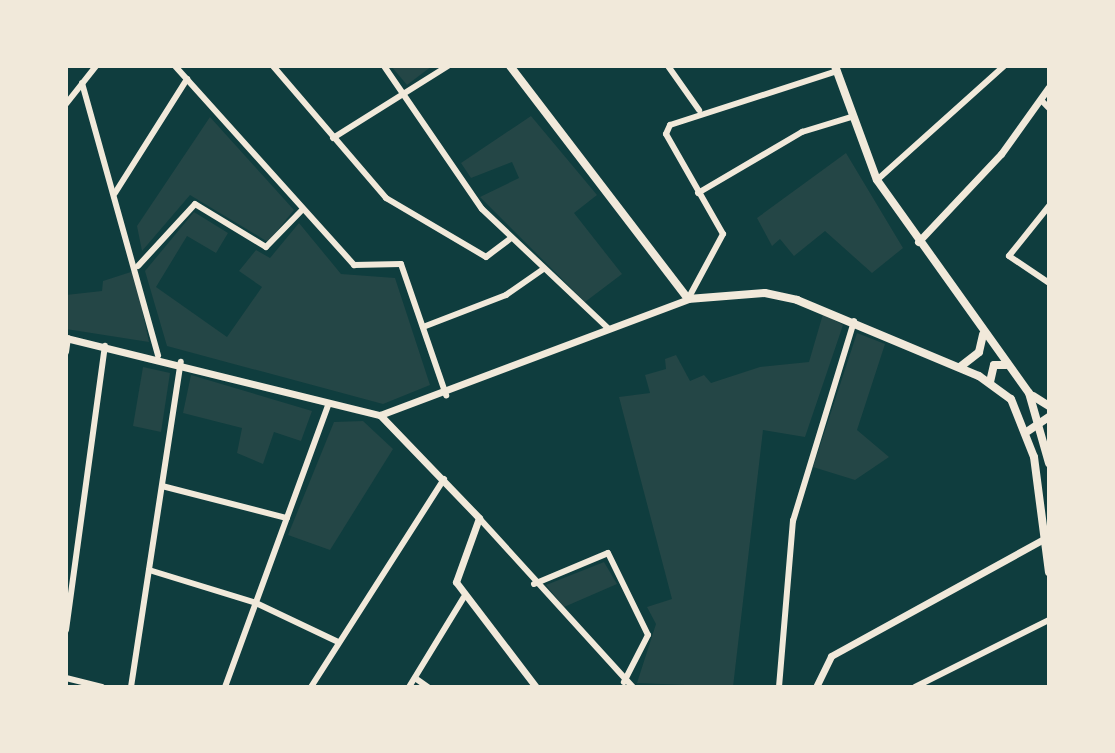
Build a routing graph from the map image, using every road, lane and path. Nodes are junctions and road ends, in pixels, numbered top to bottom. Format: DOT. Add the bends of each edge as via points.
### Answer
graph roads {
  1 [pos="175,66"];
  2 [pos="273,66"];
  3 [pos="384,66"];
  4 [pos="448,66"];
  5 [pos="510,66"];
  6 [pos="668,66"];
  7 [pos="1004,66"];
  8 [pos="94,67"];
  9 [pos="836,68"];
  10 [pos="187,79"];
  11 [pos="82,83"];
  12 [pos="1049,87"];
  13 [pos="407,93"];
  14 [pos="1041,100"];
  15 [pos="66,104"];
  16 [pos="1049,108"];
  17 [pos="699,110"];
  18 [pos="851,117"];
  19 [pos="333,138"];
  20 [pos="877,180"];
  21 [pos="115,193"];
  22 [pos="698,193"];
  23 [pos="1049,206"];
  24 [pos="302,210"];
  25 [pos="510,239"];
  26 [pos="918,242"];
  27 [pos="138,266"];
  28 [pos="542,270"];
  29 [pos="1049,283"];
  30 [pos="688,299"];
  31 [pos="854,321"];
  32 [pos="423,327"];
  33 [pos="979,327"];
  34 [pos="608,328"];
  35 [pos="67,338"];
  36 [pos="105,346"];
  37 [pos="66,352"];
  38 [pos="158,356"];
  39 [pos="181,362"];
  40 [pos="960,367"];
  41 [pos="1008,367"];
  42 [pos="990,382"];
  43 [pos="1029,393"];
  44 [pos="446,395"];
  45 [pos="329,403"];
  46 [pos="1049,406"];
  47 [pos="380,415"];
  48 [pos="1045,418"];
  49 [pos="1028,431"];
  50 [pos="1047,435"];
  51 [pos="1049,463"];
  52 [pos="444,479"];
  53 [pos="162,486"];
  54 [pos="287,518"];
  55 [pos="479,518"];
  56 [pos="1046,536"];
  57 [pos="149,570"];
  58 [pos="1049,572"];
  59 [pos="534,584"];
  60 [pos="464,597"];
  61 [pos="256,603"];
  62 [pos="1049,620"];
  63 [pos="66,630"];
  64 [pos="338,642"];
  65 [pos="66,678"];
  66 [pos="415,678"];
  67 [pos="624,682"];
  68 [pos="102,687"];
  69 [pos="131,687"];
  70 [pos="225,687"];
  71 [pos="311,687"];
  72 [pos="409,687"];
  73 [pos="428,687"];
  74 [pos="536,687"];
  75 [pos="633,687"];
  76 [pos="779,687"];
  77 [pos="816,687"];
  78 [pos="915,687"];
  1 -- 10 [label="street"];
  2 -- 19 [label="street"];
  3 -- 13 [label="street"];
  4 -- 13 [label="street"];
  5 -- 30 [label="main road"];
  6 -- 17 [label="street"];
  7 -- 20 [label="street"];
  8 -- 11 [label="street"];
  9 -- 17 [label="street"];
  9 -- 18 [label="main road"];
  10 -- 21 [label="street"];
  10 -- 24 [label="street"];
  11 -- 15 [label="street"];
  11 -- 21 [label="street"];
  12 -- 14 [label="street"];
  13 -- 19 [label="street"];
  13 -- 25 [label="street" via="482,209"];
  14 -- 16 [label="street"];
  14 -- 26 [label="street"];
  17 -- 22 [label="street" via="666,134"];
  18 -- 20 [label="main road"];
  18 -- 22 [label="street" via="802,132"];
  19 -- 25 [label="street" via="386,198 467,249 486,257"];
  20 -- 26 [label="main road"];
  21 -- 27 [label="street"];
  22 -- 30 [label="street" via="723,234"];
  23 -- 29 [label="street" via="1009,256"];
  24 -- 27 [label="street" via="266,247 195,204"];
  24 -- 32 [label="street" via="354,265 401,264"];
  25 -- 28 [label="street"];
  26 -- 33 [label="main road"];
  27 -- 38 [label="street"];
  28 -- 32 [label="street" via="506,295"];
  28 -- 34 [label="street"];
  30 -- 31 [label="main road" via="765,293"];
  30 -- 34 [label="street"];
  31 -- 40 [label="main road"];
  31 -- 76 [label="street" via="793,521"];
  32 -- 44 [label="street"];
  33 -- 40 [label="main road" via="982,346"];
  33 -- 41 [label="main road"];
  34 -- 44 [label="street"];
  35 -- 36 [label="street"];
  35 -- 37 [label="street"];
  36 -- 38 [label="street"];
  36 -- 63 [label="street"];
  38 -- 39 [label="street"];
  39 -- 45 [label="street"];
  39 -- 53 [label="street"];
  40 -- 42 [label="main road"];
  41 -- 42 [label="main road" via="994,365"];
  41 -- 43 [label="main road"];
  42 -- 49 [label="main road"];
  43 -- 46 [label="main road"];
  43 -- 48 [label="main road"];
  44 -- 47 [label="street"];
  45 -- 47 [label="street"];
  45 -- 54 [label="street"];
  47 -- 52 [label="street"];
  48 -- 49 [label="main road"];
  48 -- 50 [label="main road"];
  49 -- 50 [label="main road"];
  49 -- 56 [label="main road"];
  50 -- 51 [label="main road"];
  52 -- 55 [label="street"];
  52 -- 64 [label="street"];
  53 -- 54 [label="street"];
  53 -- 57 [label="street"];
  54 -- 61 [label="street"];
  55 -- 59 [label="street"];
  55 -- 60 [label="street" via="456,566"];
  56 -- 58 [label="main road"];
  56 -- 77 [label="street" via="831,656"];
  57 -- 61 [label="street"];
  57 -- 69 [label="street"];
  59 -- 67 [label="street"];
  59 -- 67 [label="street" via="608,553 648,635"];
  60 -- 66 [label="street"];
  60 -- 74 [label="street"];
  61 -- 64 [label="street"];
  61 -- 70 [label="street"];
  62 -- 78 [label="street"];
  64 -- 71 [label="street"];
  65 -- 68 [label="street"];
  66 -- 72 [label="street"];
  66 -- 73 [label="street"];
  67 -- 75 [label="street"];
}
